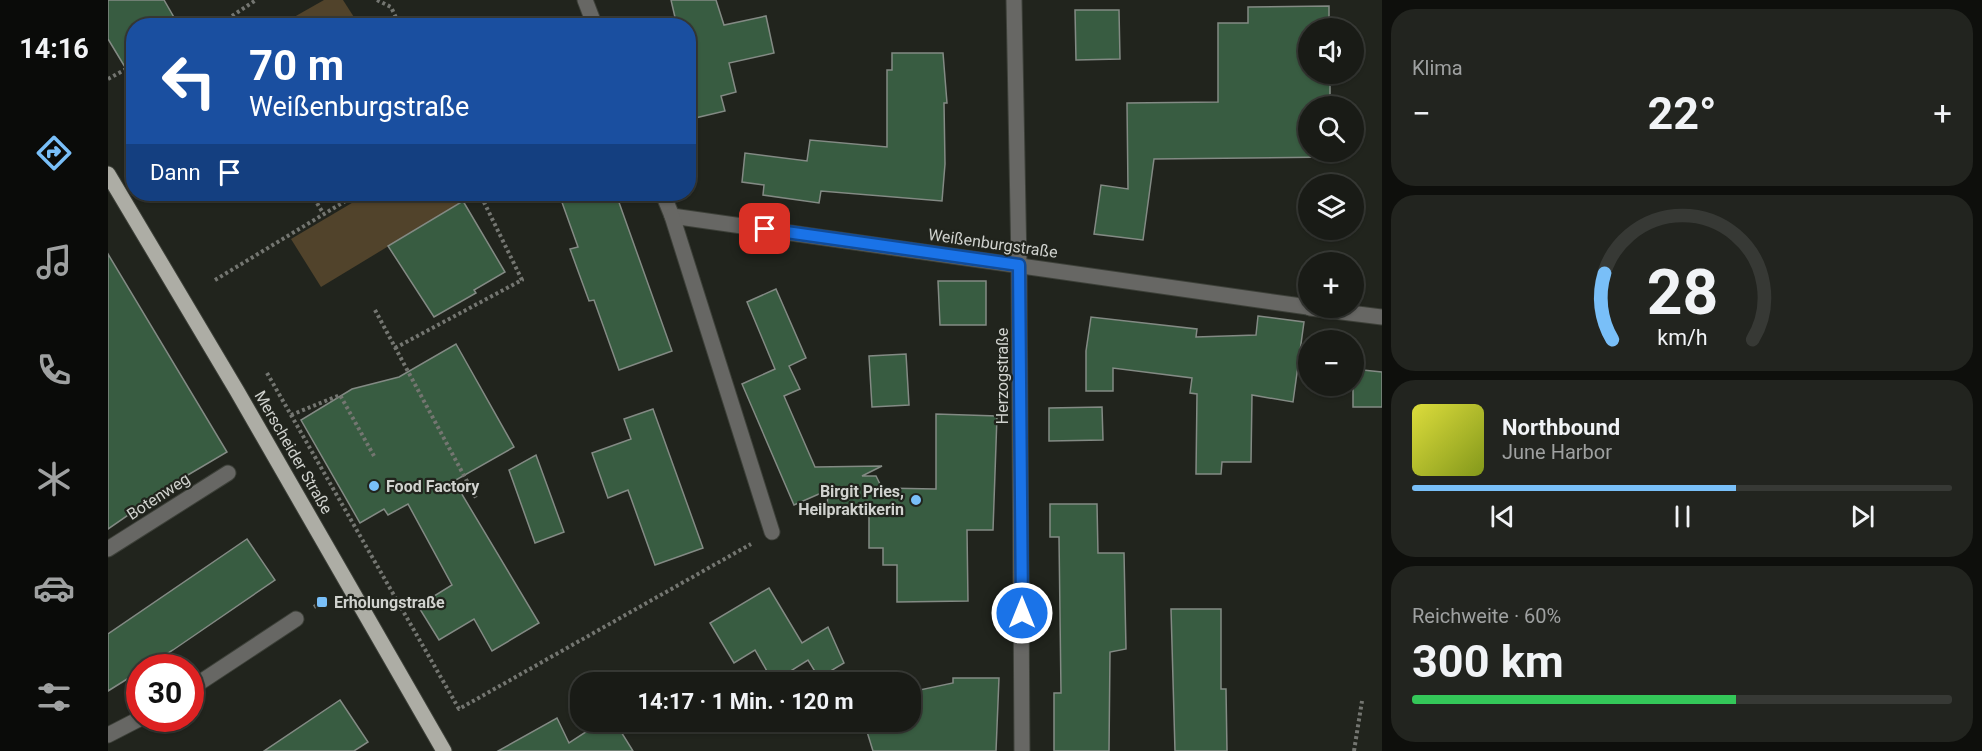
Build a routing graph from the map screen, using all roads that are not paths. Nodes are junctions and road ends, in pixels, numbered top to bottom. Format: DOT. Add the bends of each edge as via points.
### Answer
graph roads {
  1 [pos="585,0"];
  2 [pos="1014,0"];
  3 [pos="592,18"];
  4 [pos="108,174"];
  5 [pos="666,201"];
  6 [pos="672,216"];
  7 [pos="1019,265"];
  8 [pos="1298,305"];
  9 [pos="1364,315"];
  10 [pos="1382,317"];
  11 [pos="228,473"];
  12 [pos="772,532"];
  13 [pos="108,549"];
  14 [pos="296,619"];
  15 [pos="204,680"];
  16 [pos="126,726"];
  17 [pos="108,735"];
  18 [pos="444,751"];
  19 [pos="1022,751"];
  1 -- 3 [label="street"];
  2 -- 7 [label="street, Herzogstraße"];
  4 -- 18 [label="main road, Merscheider Straße"];
  5 -- 6 [label="street"];
  6 -- 7 [label="street, Weißenburgstraße"];
  6 -- 12 [label="street"];
  7 -- 8 [label="street, Weißenburgstraße"];
  7 -- 19 [label="street, Herzogstraße"];
  9 -- 10 [label="street, Weißenburgstraße"];
  11 -- 13 [label="street, Botenweg"];
  14 -- 15 [label="street"];
  16 -- 17 [label="street"];
}
